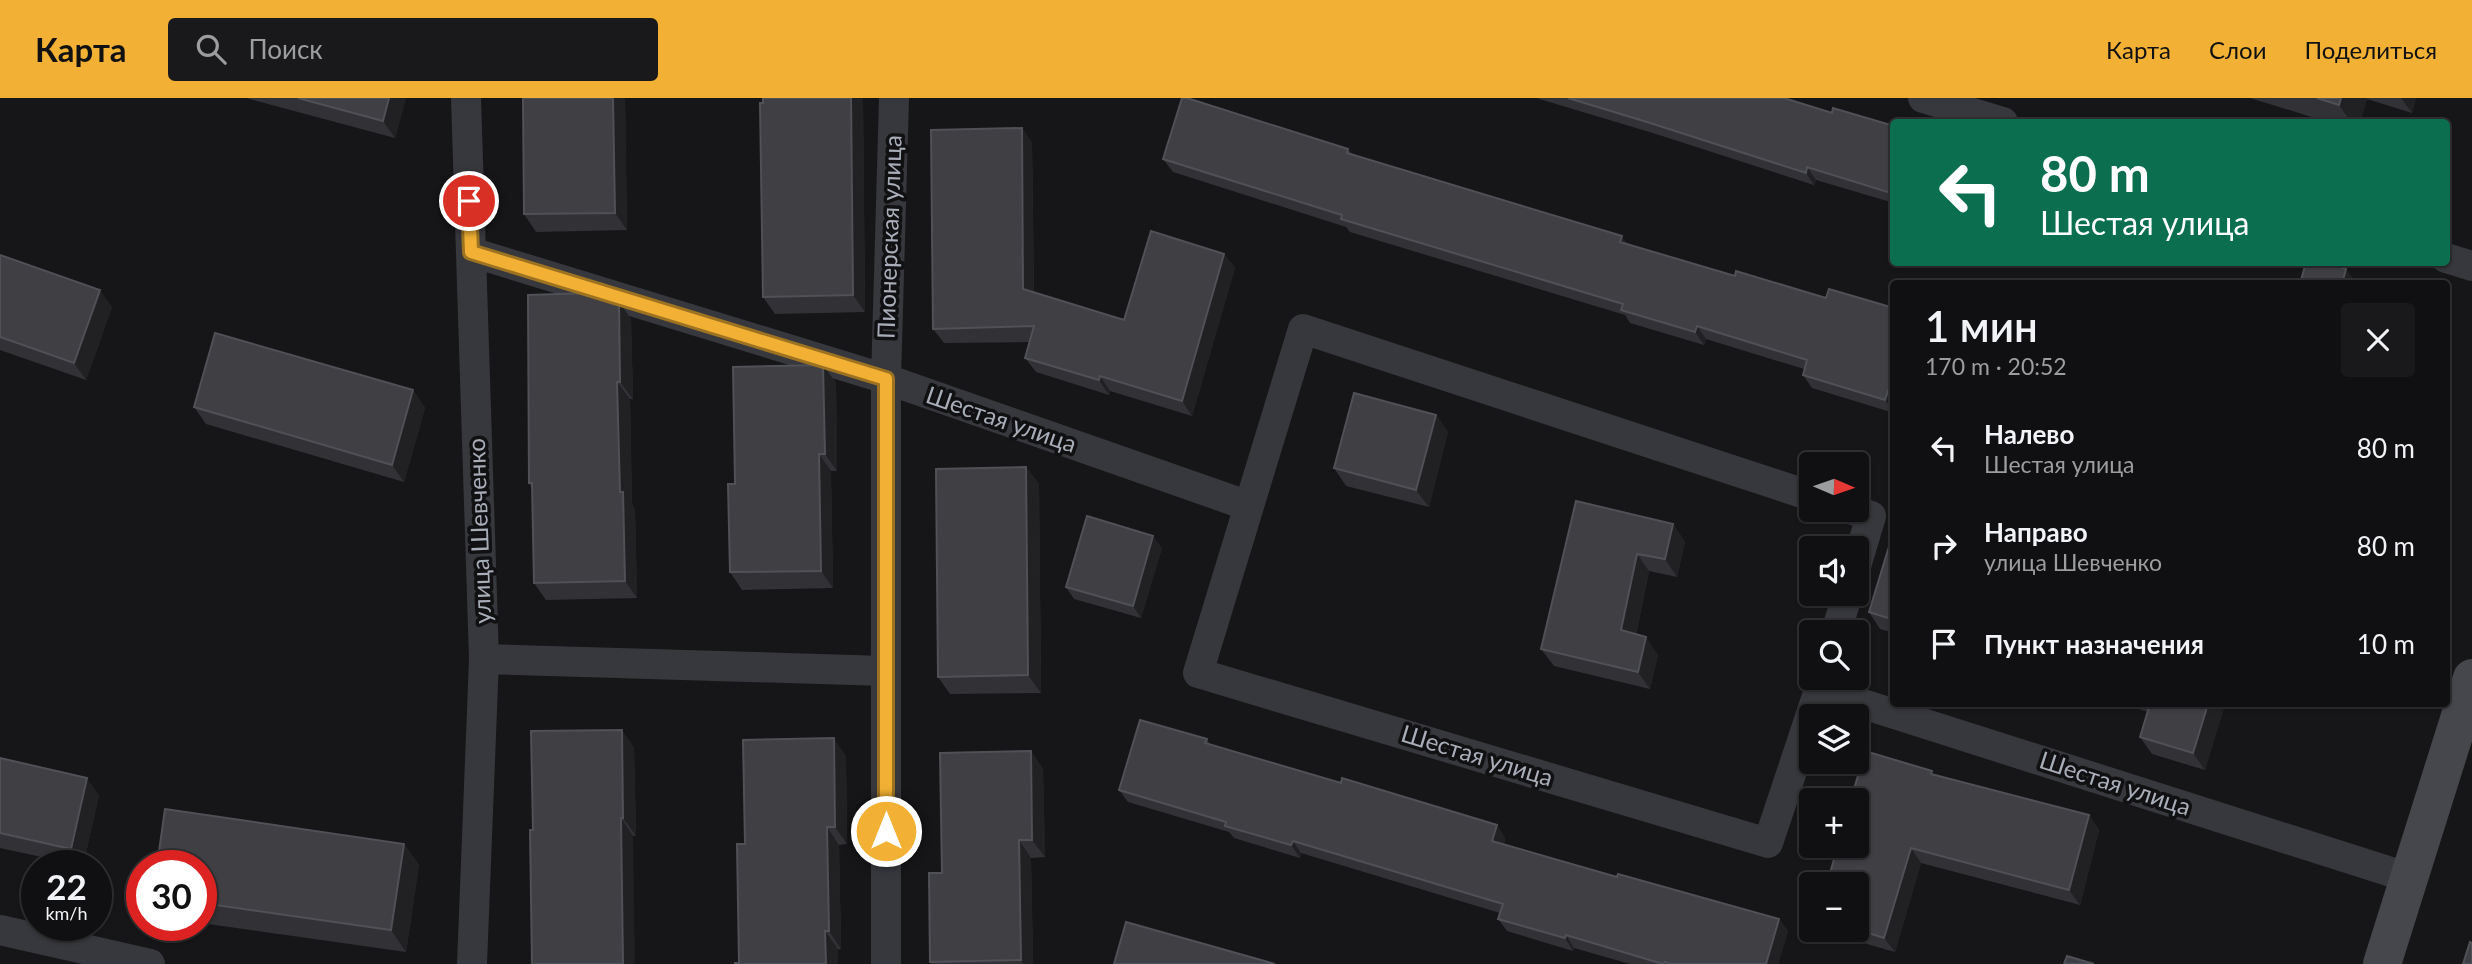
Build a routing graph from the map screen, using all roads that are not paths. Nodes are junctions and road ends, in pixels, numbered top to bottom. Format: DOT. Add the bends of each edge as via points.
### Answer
graph roads {
  1 [pos="466,98"];
  2 [pos="894,98"];
  3 [pos="1923,98"];
  4 [pos="1993,119"];
  5 [pos="471,252"];
  6 [pos="2450,259"];
  7 [pos="2472,266"];
  8 [pos="886,379"];
  9 [pos="1799,492"];
  10 [pos="1249,506"];
  11 [pos="1869,515"];
  12 [pos="1865,536"];
  13 [pos="484,659"];
  14 [pos="885,671"];
  15 [pos="2472,678"];
  16 [pos="1819,690"];
  17 [pos="1839,690"];
  18 [pos="1890,707"];
  19 [pos="1891,707"];
  20 [pos="2410,878"];
  21 [pos="0,930"];
  22 [pos="150,964"];
  23 [pos="472,964"];
  24 [pos="886,964"];
  25 [pos="2382,964"];
  1 -- 5 [label="street, улица Шевченко"];
  2 -- 8 [label="street, Пионерская улица"];
  3 -- 4 [label="street"];
  5 -- 8 [label="street, Шестая улица"];
  5 -- 13 [label="street, улица Шевченко"];
  6 -- 7 [label="street"];
  8 -- 10 [label="street, Шестая улица"];
  8 -- 14 [label="street, Пионерская улица"];
  9 -- 10 [label="street, Шестая улица" via="1303,329"];
  10 -- 16 [label="street, Шестая улица" via="1198,673 1768,843"];
  11 -- 12 [label="street"];
  13 -- 14 [label="street"];
  13 -- 23 [label="street, улица Шевченко"];
  14 -- 24 [label="street, Пионерская улица"];
  15 -- 20 [label="main road"];
  17 -- 18 [label="street, Шестая улица"];
  19 -- 20 [label="street, Шестая улица"];
  20 -- 25 [label="main road"];
  21 -- 22 [label="street"];
}
